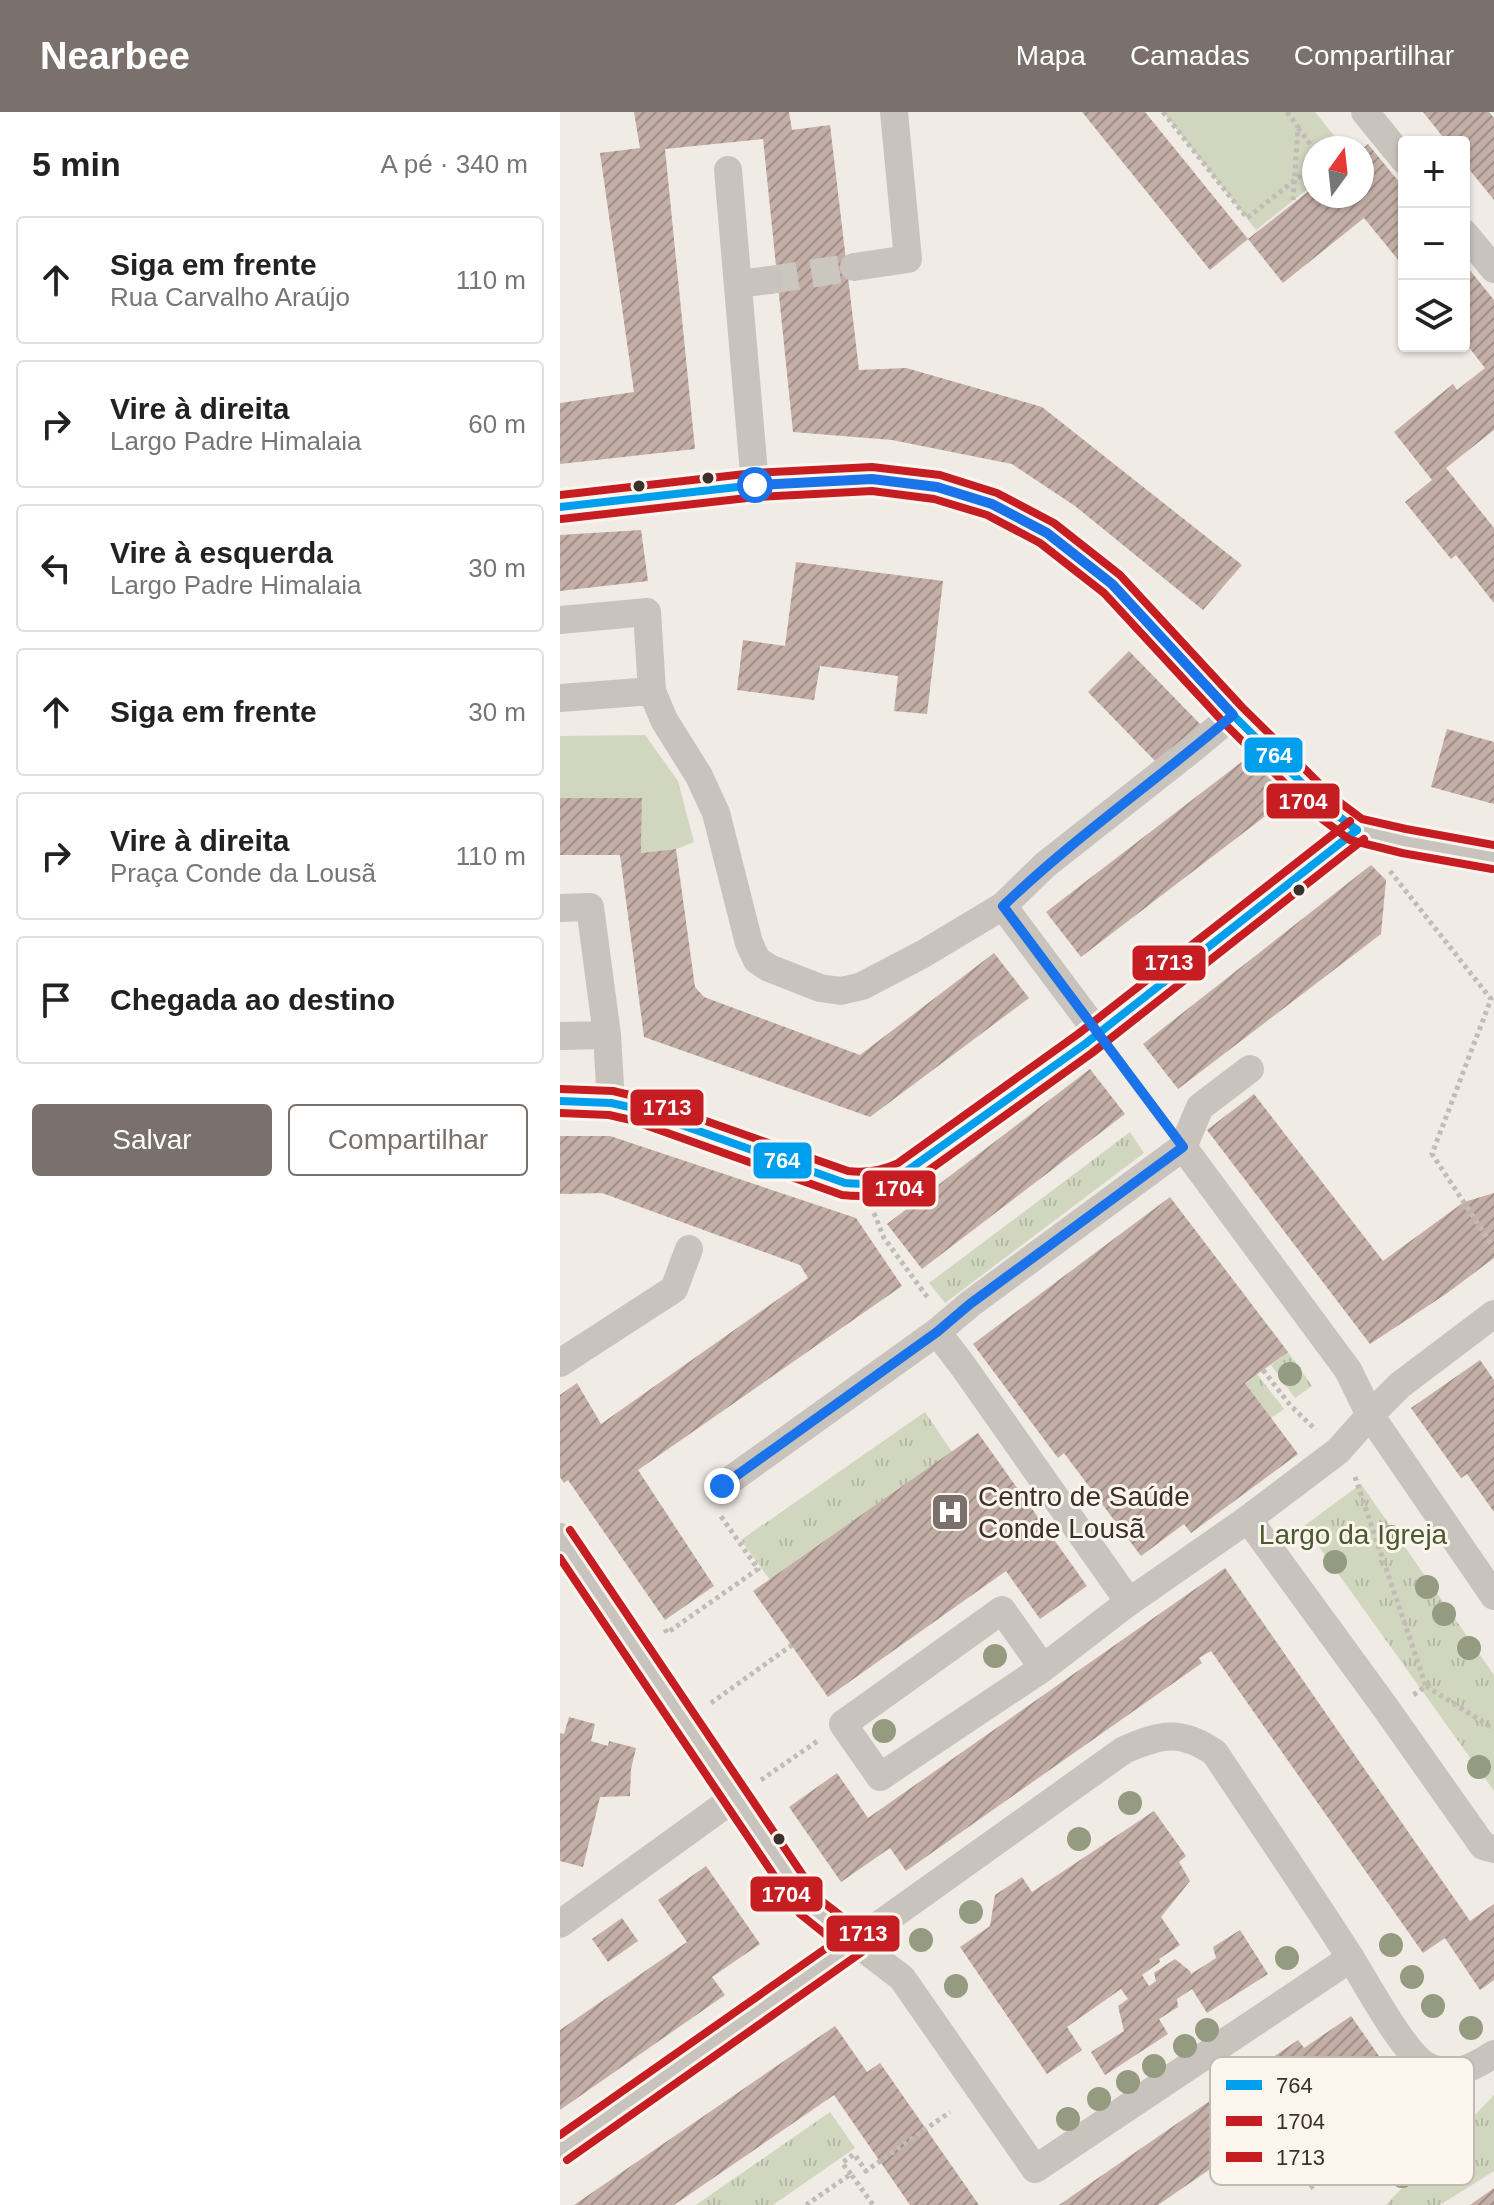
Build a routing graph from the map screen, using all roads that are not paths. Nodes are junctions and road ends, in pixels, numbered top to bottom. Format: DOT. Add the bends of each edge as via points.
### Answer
graph roads {
  1 [pos="894,112"];
  2 [pos="1365,112"];
  3 [pos="1398,153"];
  4 [pos="728,170"];
  5 [pos="1470,240"];
  6 [pos="854,267"];
  7 [pos="1494,269"];
  8 [pos="770,280"];
  9 [pos="738,284"];
  10 [pos="755,485"];
  11 [pos="560,507"];
  12 [pos="560,620"];
  13 [pos="652,691"];
  14 [pos="560,698"];
  15 [pos="1233,715"];
  16 [pos="1357,830"];
  17 [pos="1494,857"];
  18 [pos="1003,906"];
  19 [pos="560,908"];
  20 [pos="1098,1033"];
  21 [pos="607,1035"];
  22 [pos="560,1036"];
  23 [pos="1250,1069"];
  24 [pos="560,1101"];
  25 [pos="611,1103"];
  26 [pos="1183,1147"];
  27 [pos="689,1249"];
  28 [pos="1494,1314"];
  29 [pos="936,1320"];
  30 [pos="560,1363"];
  31 [pos="1370,1415"];
  32 [pos="722,1486"];
  33 [pos="1248,1519"];
  34 [pos="560,1537"];
  35 [pos="1494,1596"];
  36 [pos="1129,1602"];
  37 [pos="1043,1668"];
  38 [pos="737,1796"];
  39 [pos="1494,1849"];
  40 [pos="560,1924"];
  41 [pos="855,1942"];
  42 [pos="1351,1958"];
  43 [pos="1494,2054"];
  44 [pos="1416,2057"];
  45 [pos="1474,2065"];
  46 [pos="560,2150"];
  1 -- 6 [label="street" via="908,259"];
  2 -- 3 [label="street"];
  4 -- 9 [label="street"];
  5 -- 7 [label="street"];
  8 -- 9 [label="street"];
  9 -- 10 [label="street"];
  10 -- 11 [label="street"];
  10 -- 15 [label="street" via="872,479 937,487 992,504 1047,533 1112,584"];
  12 -- 13 [label="street" via="647,612"];
  13 -- 14 [label="street"];
  13 -- 18 [label="street" via="716,813 749,943 757,960 769,968 820,988 862,986"];
  15 -- 16 [label="street" via="1326,807"];
  15 -- 18 [label="street" via="1045,865"];
  16 -- 17 [label="street"];
  16 -- 20 [label="street"];
  18 -- 20 [label="street"];
  19 -- 21 [label="street" via="590,907"];
  20 -- 25 [label="street" via="885,1183 845,1183"];
  21 -- 22 [label="street"];
  21 -- 25 [label="street"];
  23 -- 26 [label="street" via="1200,1107"];
  24 -- 25 [label="street"];
  26 -- 29 [label="street" via="970,1304"];
  26 -- 31 [label="street" via="1348,1370"];
  27 -- 30 [label="street" via="674,1289"];
  28 -- 31 [label="street" via="1400,1385"];
  29 -- 32 [label="street"];
  29 -- 36 [label="street"];
  31 -- 33 [label="street" via="1338,1451"];
  31 -- 35 [label="street"];
  33 -- 36 [label="street"];
  33 -- 39 [label="street" via="1483,1846"];
  34 -- 38 [label="street"];
  36 -- 37 [label="street"];
  37 -- 37 [label="street" via="1002,1610 843,1724 880,1777"];
  38 -- 40 [label="street"];
  38 -- 41 [label="street" via="810,1907"];
  41 -- 42 [label="street" via="902,1978 1035,2169"];
  41 -- 42 [label="street" via="1124,1750 1174,1736 1197,1740 1215,1753"];
  41 -- 46 [label="street"];
  42 -- 44 [label="street"];
  43 -- 45 [label="street"];
}
